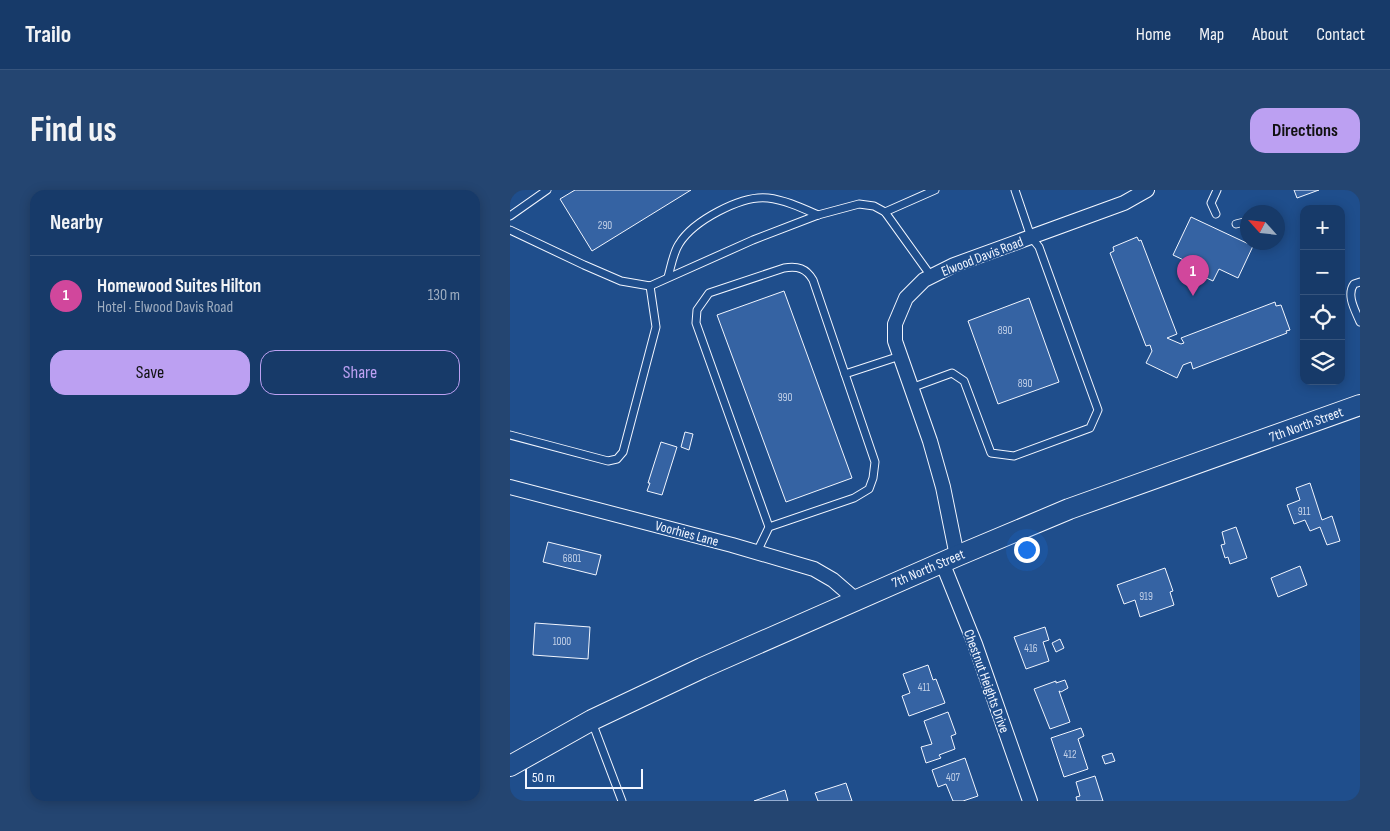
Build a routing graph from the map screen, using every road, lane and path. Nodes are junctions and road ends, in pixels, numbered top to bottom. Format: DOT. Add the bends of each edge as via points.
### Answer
graph roads {
  1 [pos="547,190"];
  2 [pos="1015,190"];
  3 [pos="1147,190"];
  4 [pos="1217,190"];
  5 [pos="930,191"];
  6 [pos="886,212"];
  7 [pos="1216,214"];
  8 [pos="818,215"];
  9 [pos="510,216"];
  10 [pos="1240,223"];
  11 [pos="1236,224"];
  12 [pos="510,230"];
  13 [pos="1031,237"];
  14 [pos="931,276"];
  15 [pos="668,277"];
  16 [pos="1360,282"];
  17 [pos="650,286"];
  18 [pos="1360,322"];
  19 [pos="900,356"];
  20 [pos="845,374"];
  21 [pos="911,388"];
  22 [pos="1360,405"];
  23 [pos="510,436"];
  24 [pos="510,487"];
  25 [pos="770,527"];
  26 [pos="758,552"];
  27 [pos="949,559"];
  28 [pos="855,599"];
  29 [pos="592,720"];
  30 [pos="510,766"];
  31 [pos="622,801"];
  32 [pos="1030,801"];
  1 -- 9 [label="lane"];
  2 -- 13 [label="lane"];
  3 -- 13 [label="street, Elwood Davis Road" via="1124,203"];
  4 -- 7 [label="lane" via="1211,202"];
  5 -- 6 [label="lane"];
  6 -- 8 [label="lane" via="859,204"];
  6 -- 14 [label="lane"];
  8 -- 15 [label="lane"];
  8 -- 15 [label="lane" via="766,198 742,201 696,226 679,244"];
  10 -- 11 [label="lane"];
  12 -- 17 [label="lane" via="621,281"];
  13 -- 14 [label="street, Elwood Davis Road" via="954,264"];
  13 -- 21 [label="lane" via="1038,247 1098,410 1090,428 1014,456 991,453 964,381 952,373"];
  14 -- 19 [label="street, Elwood Davis Road" via="906,298 895,324"];
  15 -- 17 [label="lane"];
  16 -- 18 [label="lane" via="1354,284 1350,292"];
  17 -- 23 [label="lane" via="656,327 624,452 608,460"];
  19 -- 20 [label="lane"];
  19 -- 21 [label="street, Elwood Davis Road"];
  20 -- 25 [label="lane" via="875,462 869,490"];
  20 -- 25 [label="lane" via="813,280 808,272 796,266 709,293 697,310 696,323"];
  21 -- 27 [label="street, Elwood Davis Road" via="943,487"];
  22 -- 27 [label="street, 7th North Street" via="1069,509"];
  24 -- 26 [label="street, Voorhies Lane"];
  25 -- 26 [label="lane"];
  26 -- 28 [label="street, Voorhies Lane" via="814,569"];
  27 -- 28 [label="street, 7th North Street"];
  27 -- 32 [label="street, Chestnut Heights Drive"];
  28 -- 29 [label="street, 7th North Street"];
  29 -- 30 [label="street, 7th North Street"];
  29 -- 31 [label="lane"];
}
